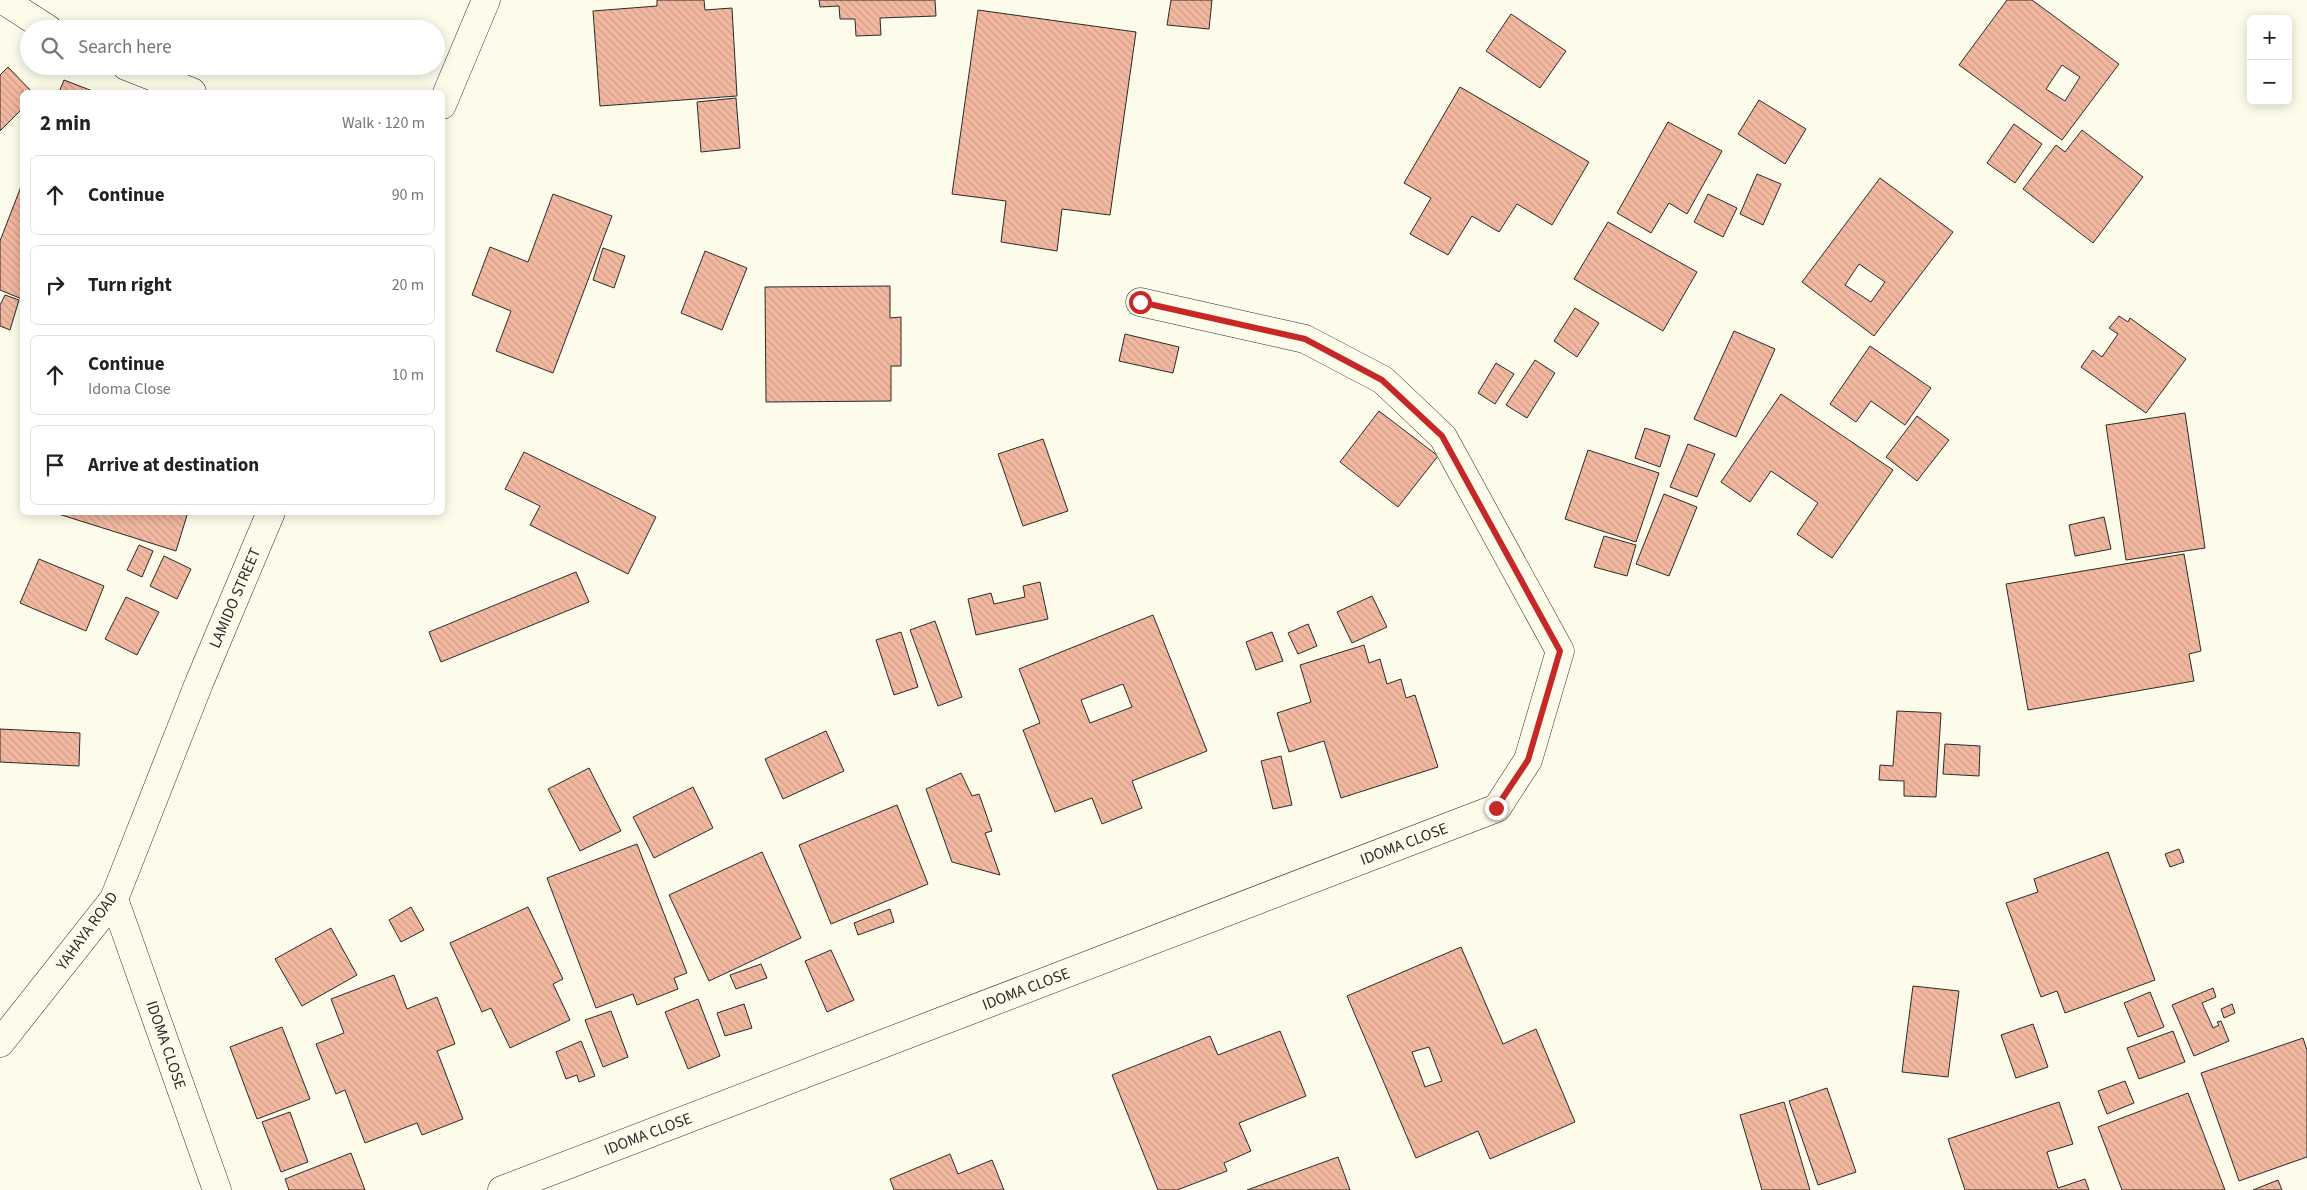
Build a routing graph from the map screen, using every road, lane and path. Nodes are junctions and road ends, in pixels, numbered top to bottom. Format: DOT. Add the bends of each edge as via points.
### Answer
graph roads {
  1 [pos="3,0"];
  2 [pos="486,0"];
  3 [pos="34,20"];
  4 [pos="149,75"];
  5 [pos="187,90"];
  6 [pos="445,98"];
  7 [pos="1140,302"];
  8 [pos="270,515"];
  9 [pos="163,778"];
  10 [pos="114,899"];
  11 [pos="0,1043"];
  12 [pos="217,1190"];
  13 [pos="502,1190"];
  1 -- 3 [label="street"];
  2 -- 6 [label="street"];
  4 -- 5 [label="street"];
  7 -- 13 [label="street, IDOMA CLOSE" via="1305,339 1382,380 1442,436 1560,651 1528,760 1496,808"];
  8 -- 9 [label="street, LAMIDO STREET"];
  9 -- 10 [label="street, YAHAYA ROAD"];
  10 -- 11 [label="street, YAHAYA ROAD"];
  10 -- 12 [label="street, IDOMA CLOSE"];
}
